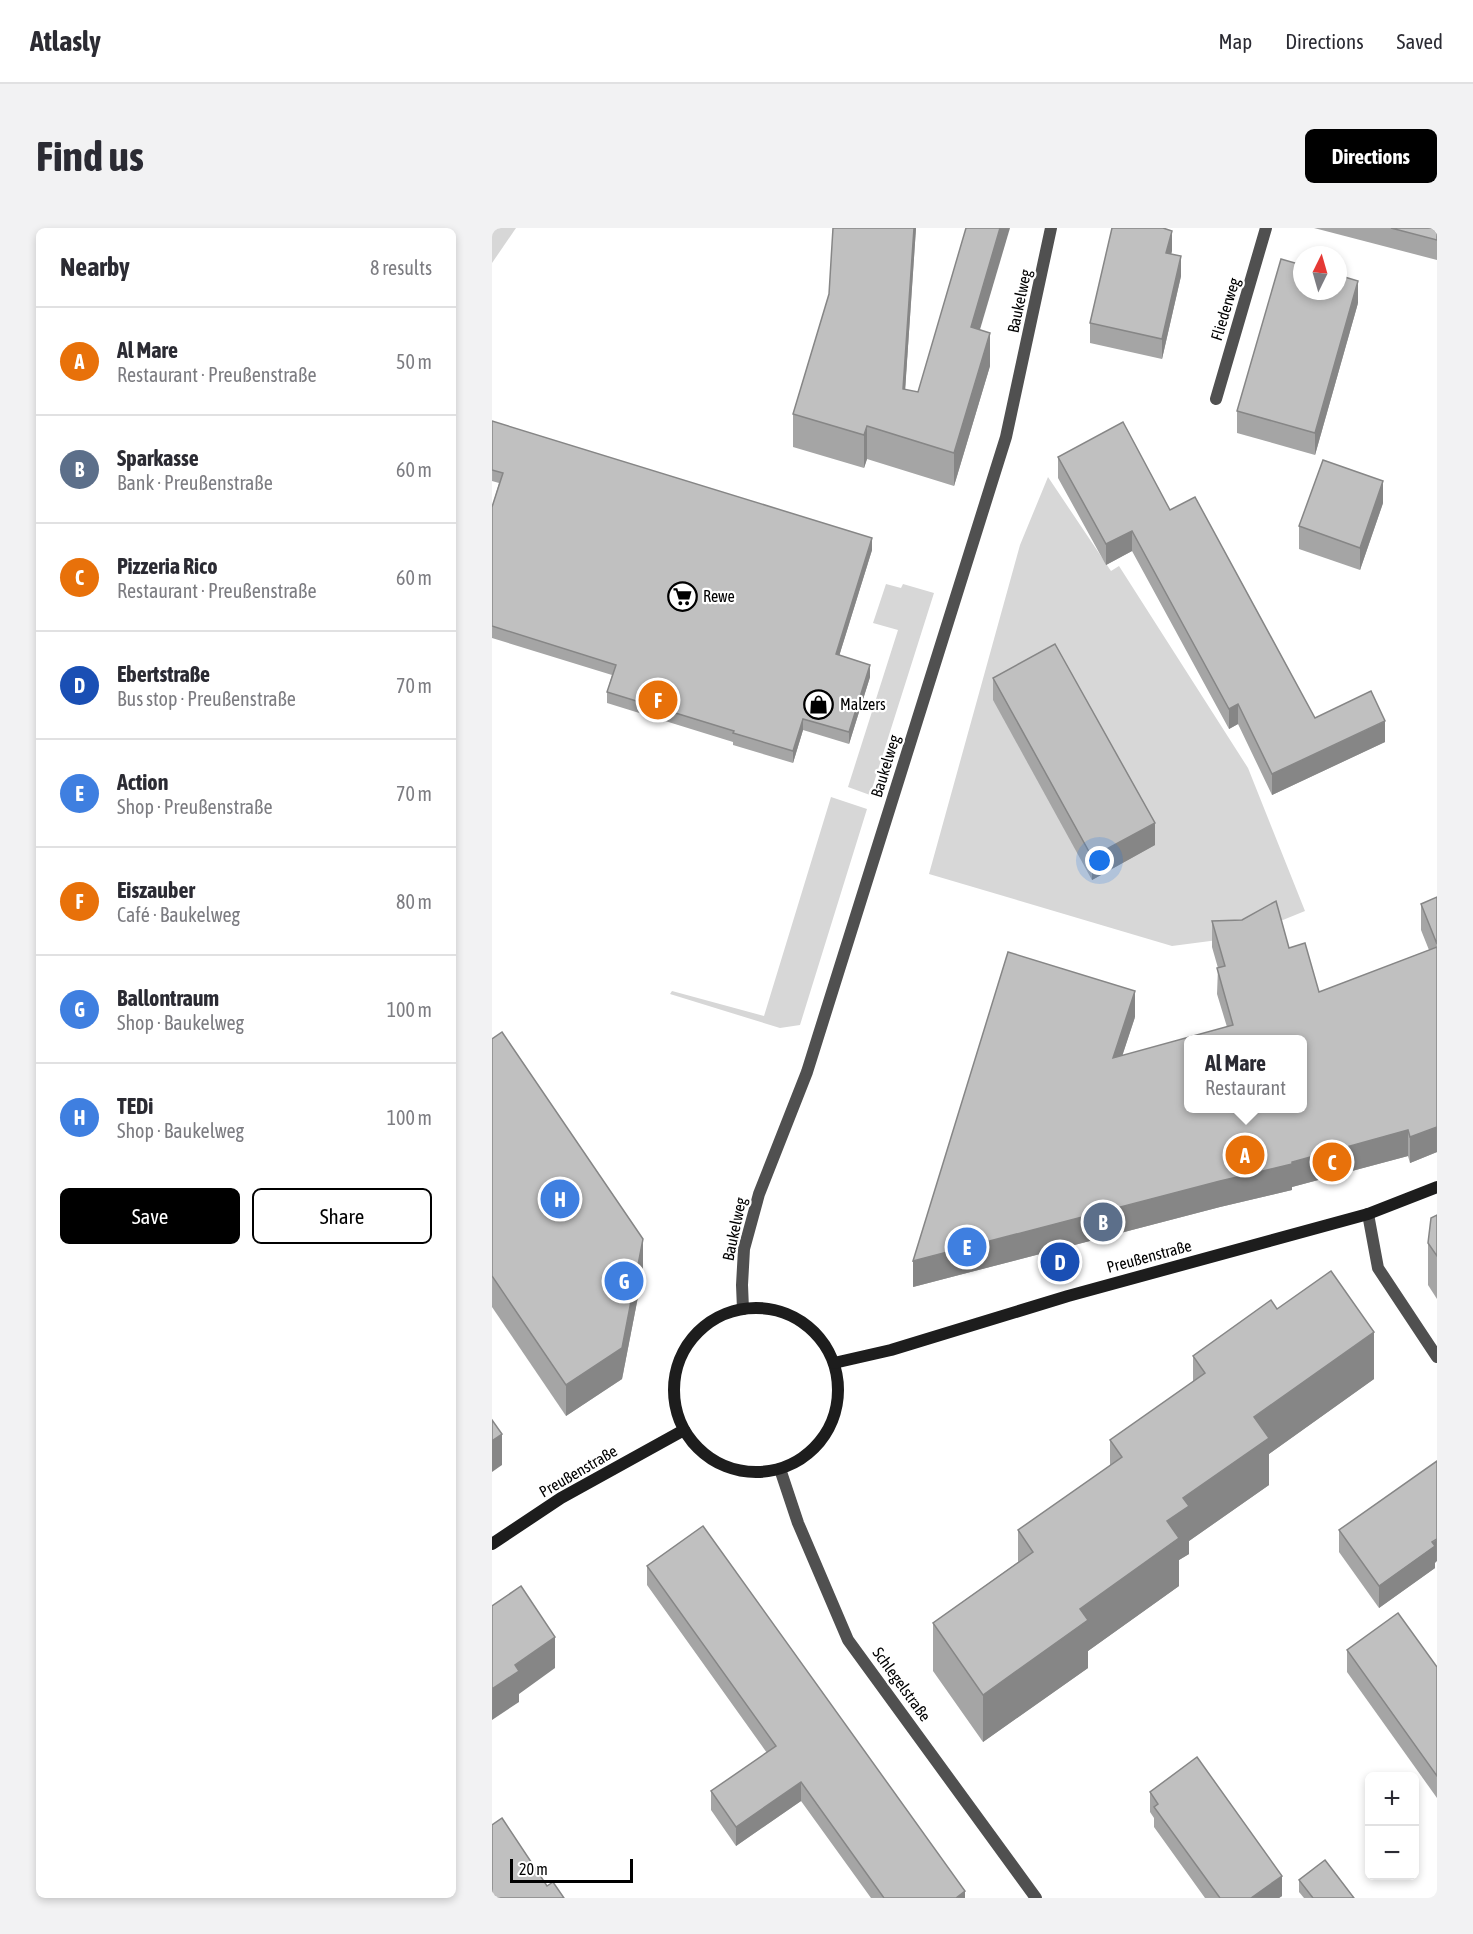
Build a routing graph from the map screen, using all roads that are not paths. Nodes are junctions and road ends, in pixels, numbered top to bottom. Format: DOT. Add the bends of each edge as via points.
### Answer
graph roads {
  1 [pos="1051,228"];
  2 [pos="1266,228"];
  3 [pos="1216,399"];
  4 [pos="1437,1187"];
  5 [pos="1368,1214"];
  6 [pos="743,1309"];
  7 [pos="1437,1357"];
  8 [pos="834,1363"];
  9 [pos="684,1430"];
  10 [pos="780,1469"];
  11 [pos="492,1544"];
  12 [pos="1036,1898"];
  1 -- 6 [label="street, Baukelweg" via="1006,437 807,1072 759,1194 744,1249"];
  2 -- 3 [label="street, Fliederweg"];
  4 -- 5 [label="street, Preußenstraße"];
  5 -- 7 [label="street" via="1378,1268"];
  5 -- 8 [label="street, Preußenstraße"];
  6 -- 8 [label="street" via="771,1309 798,1319 819,1338"];
  6 -- 9 [label="street" via="718,1317 704,1327 682,1354 674,1380 675,1405"];
  8 -- 10 [label="street" via="838,1389 834,1415 822,1439 803,1457"];
  9 -- 10 [label="street" via="701,1452 725,1466 752,1473"];
  9 -- 11 [label="street, Preußenstraße" via="561,1498"];
  10 -- 12 [label="street, Schlegelstraße" via="798,1523 848,1640"];
}
